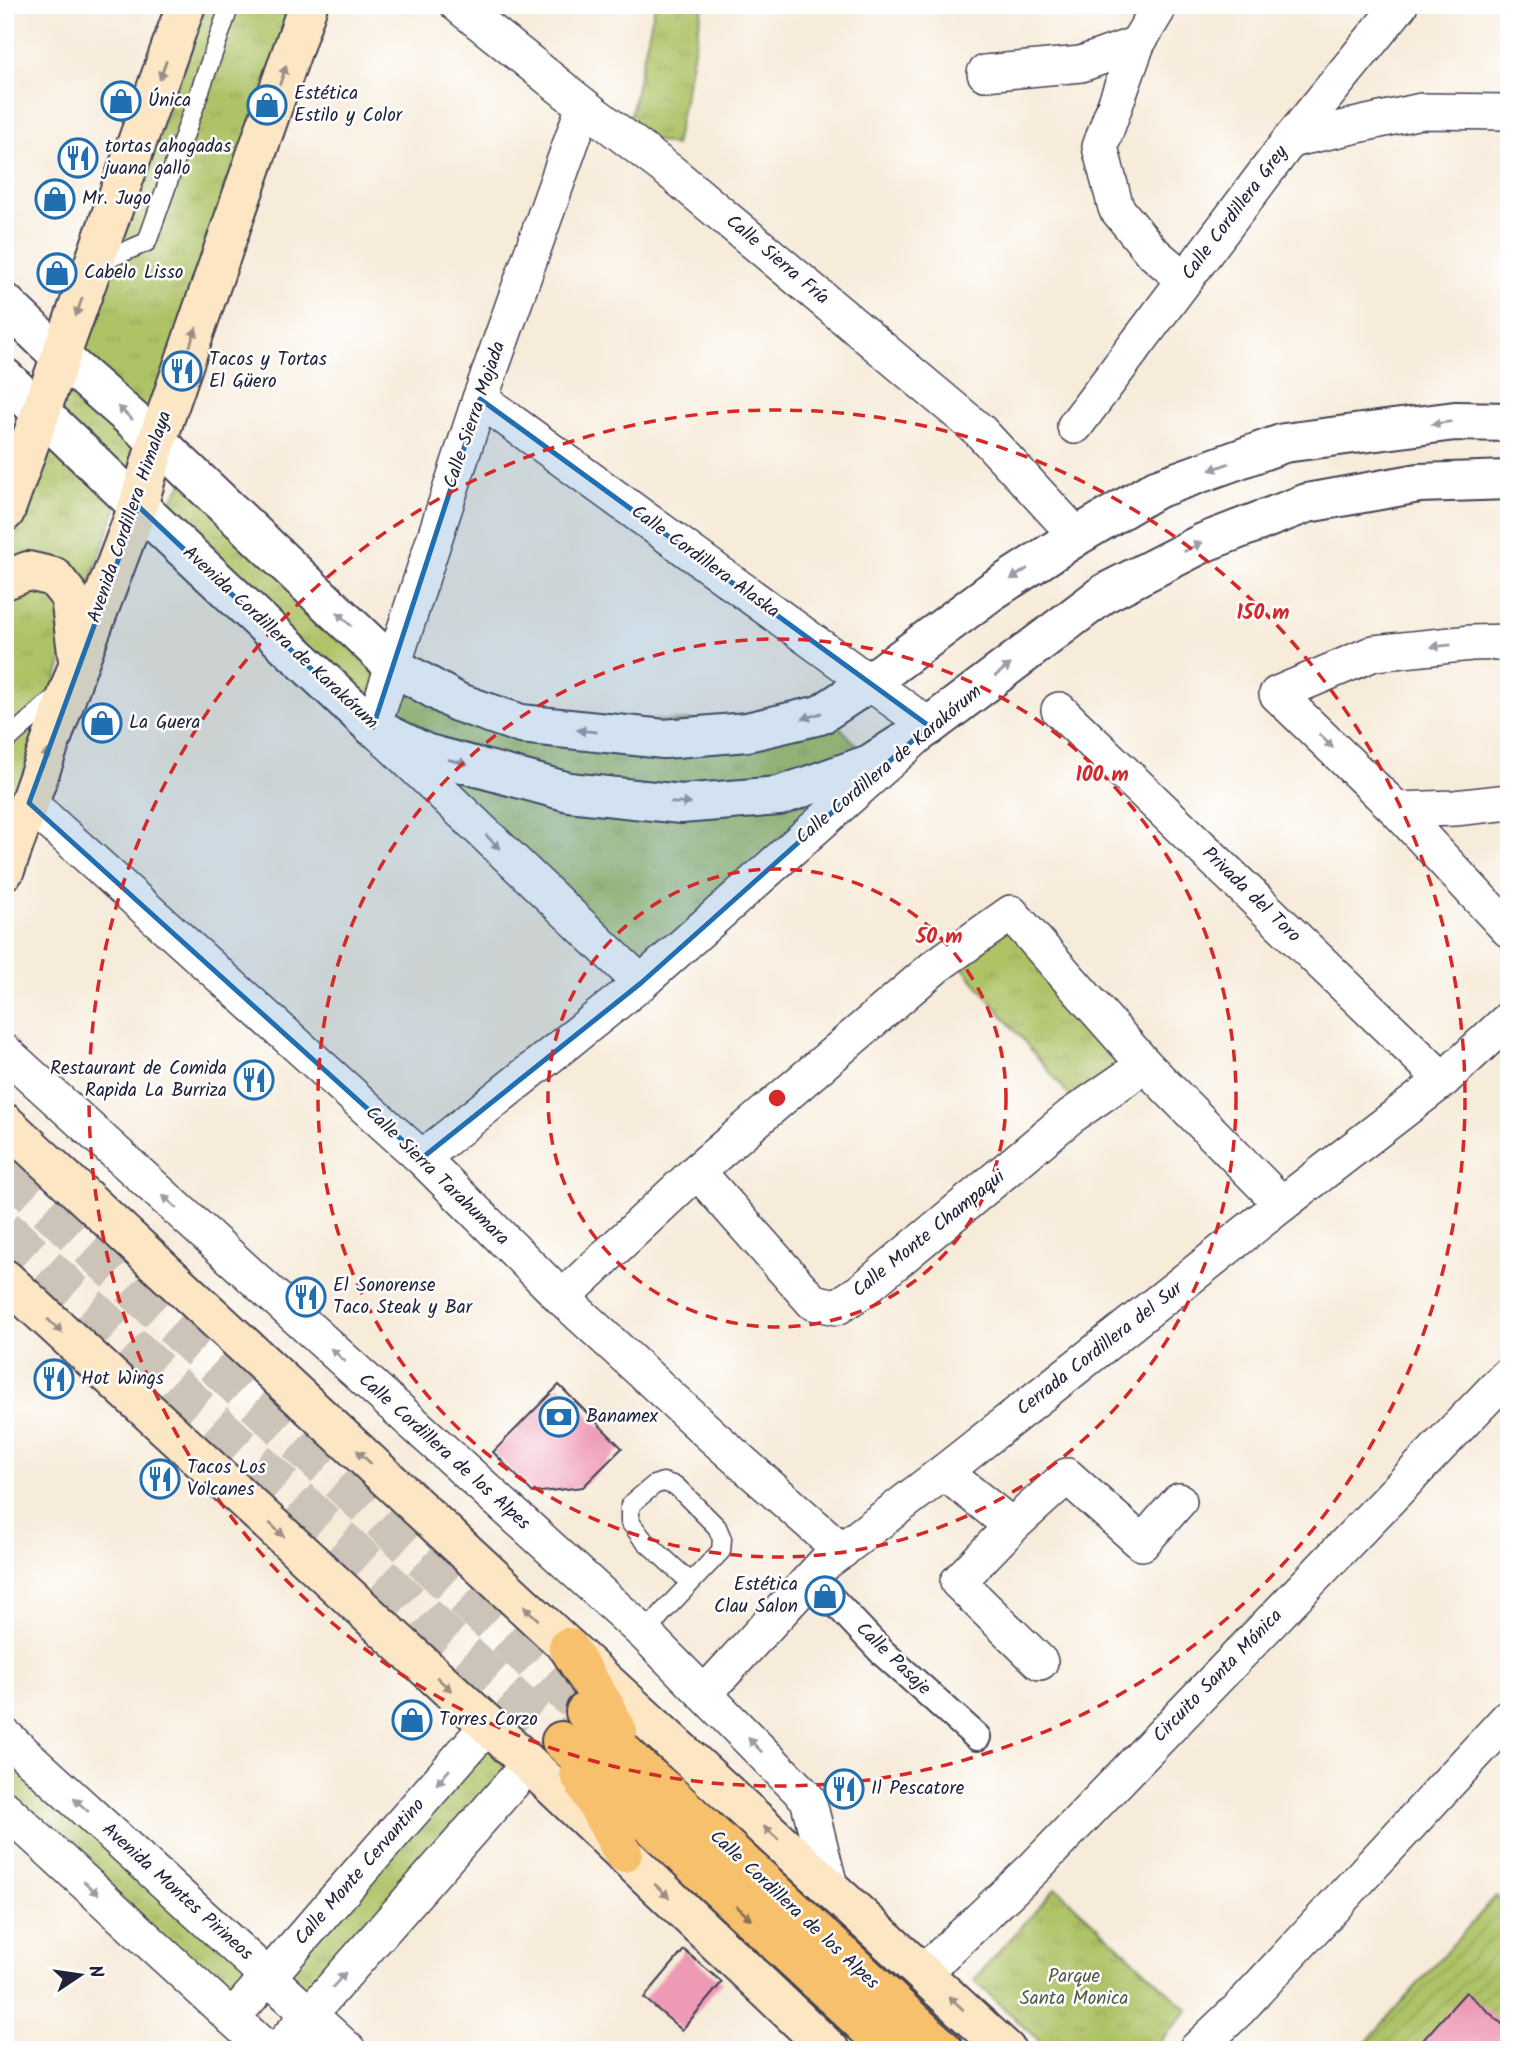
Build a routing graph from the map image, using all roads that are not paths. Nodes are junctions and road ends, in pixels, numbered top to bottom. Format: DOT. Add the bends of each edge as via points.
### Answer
graph roads {
  1 [pos="186,5"];
  2 [pos="230,5"];
  3 [pos="308,5"];
  4 [pos="458,5"];
  5 [pos="1157,5"];
  6 [pos="1400,5"];
  7 [pos="1137,44"];
  8 [pos="985,73"];
  9 [pos="584,106"];
  10 [pos="1509,112"];
  11 [pos="1290,140"];
  12 [pos="94,264"];
  13 [pos="1185,280"];
  14 [pos="5,303"];
  15 [pos="61,357"];
  16 [pos="5,378"];
  17 [pos="480,399"];
  18 [pos="41,412"];
  19 [pos="1509,422"];
  20 [pos="1075,426"];
  21 [pos="157,441"];
  22 [pos="1509,480"];
  23 [pos="138,506"];
  24 [pos="5,512"];
  25 [pos="1077,536"];
  26 [pos="5,580"];
  27 [pos="1509,642"];
  28 [pos="393,666"];
  29 [pos="75,674"];
  30 [pos="870,682"];
  31 [pos="1059,710"];
  32 [pos="929,726"];
  33 [pos="373,727"];
  34 [pos="5,742"];
  35 [pos="1509,802"];
  36 [pos="29,803"];
  37 [pos="1397,810"];
  38 [pos="5,870"];
  39 [pos="1509,930"];
  40 [pos="641,983"];
  41 [pos="1509,1019"];
  42 [pos="5,1052"];
  43 [pos="1145,1065"];
  44 [pos="1443,1080"];
  45 [pos="5,1123"];
  46 [pos="22,1147"];
  47 [pos="422,1158"];
  48 [pos="697,1171"];
  49 [pos="1282,1204"];
  50 [pos="5,1279"];
  51 [pos="562,1298"];
  52 [pos="1509,1374"];
  53 [pos="944,1472"];
  54 [pos="1179,1501"];
  55 [pos="1012,1526"];
  56 [pos="842,1551"];
  57 [pos="811,1577"];
  58 [pos="690,1582"];
  59 [pos="645,1634"];
  60 [pos="568,1647"];
  61 [pos="1040,1662"];
  62 [pos="705,1693"];
  63 [pos="1509,1717"];
  64 [pos="488,1725"];
  65 [pos="573,1727"];
  66 [pos="5,1736"];
  67 [pos="977,1737"];
  68 [pos="633,1762"];
  69 [pos="529,1764"];
  70 [pos="652,1802"];
  71 [pos="5,1809"];
  72 [pos="623,1853"];
  73 [pos="830,1886"];
  74 [pos="923,1973"];
  75 [pos="269,1976"];
  76 [pos="309,2014"];
  77 [pos="232,2018"];
  78 [pos="267,2050"];
  79 [pos="278,2050"];
  80 [pos="348,2050"];
  81 [pos="830,2050"];
  82 [pos="891,2050"];
  83 [pos="944,2050"];
  84 [pos="1006,2050"];
  85 [pos="1196,2050"];
  1 -- 12 [label="main road, one-way"];
  2 -- 12 [label="lane" via="147,242"];
  21 -- 3 [label="main road, Avenida Cordillera Himalaya, one-way"];
  4 -- 9 [label="street, Calle Sierra Fría"];
  5 -- 7 [label="street"];
  6 -- 11 [label="street, Calle Cordillera Grey"];
  7 -- 8 [label="street" via="1081,64"];
  7 -- 13 [label="street" via="1100,147 1116,208 1151,251"];
  9 -- 17 [label="street, Calle Sierra Mojada"];
  9 -- 25 [label="street, Calle Sierra Fría" via="672,173 980,431"];
  10 -- 11 [label="street" via="1421,111"];
  11 -- 13 [label="street, Calle Cordillera Grey"];
  12 -- 15 [label="main road, one-way"];
  13 -- 20 [label="street, Calle Cordillera Grey"];
  14 -- 15 [label="street"];
  15 -- 18 [label="main road"];
  21 -- 15 [label="street, one-way"];
  16 -- 18 [label="street, Avenida Cordillera de Karakórum"];
  17 -- 28 [label="street, Calle Sierra Mojada"];
  17 -- 30 [label="street, Calle Cordillera Alaska"];
  18 -- 23 [label="street, Avenida Cordillera de Karakórum"];
  18 -- 24 [label="main road"];
  19 -- 25 [label="street, one-way" via="1455,421 1284,443 1156,489"];
  21 -- 23 [label="main road, Avenida Cordillera Himalaya"];
  28 -- 21 [label="street, one-way"];
  32 -- 22 [label="street, Calle Cordillera de Karakórum, one-way" via="1105,593 1205,542 1307,503 1419,483"];
  23 -- 29 [label="main road, Avenida Cordillera Himalaya"];
  23 -- 33 [label="street, Avenida Cordillera de Karakórum"];
  25 -- 30 [label="street, one-way" via="992,591"];
  26 -- 29 [label="main road" via="28,571 54,578 70,597"];
  27 -- 37 [label="street, one-way" via="1374,653 1277,694"];
  30 -- 28 [label="street, one-way" via="820,715 747,732 664,739 521,724 457,702"];
  28 -- 33 [label="street, Calle Sierra Mojada"];
  29 -- 34 [label="lane"];
  36 -- 29 [label="main road, Avenida Cordillera Himalaya, one-way"];
  30 -- 32 [label="street, Calle Cordillera Alaska"];
  31 -- 44 [label="street, Privada del Toro"];
  33 -- 32 [label="street, Avenida Cordillera de Karakórum, one-way" via="425,753 569,792 681,804 779,796 870,764"];
  32 -- 40 [label="street, Calle Cordillera de Karakórum"];
  33 -- 40 [label="street, one-way"];
  35 -- 37 [label="street"];
  36 -- 38 [label="main road, Avenida Cordillera Himalaya"];
  36 -- 47 [label="street, Calle Sierra Tarahumara"];
  37 -- 39 [label="street"];
  40 -- 47 [label="street, Calle Cordillera de Karakórum"];
  41 -- 44 [label="street, Cerrada Cordillera del Sur"];
  59 -- 42 [label="street, Calle Cordillera de los Alpes, one-way"];
  43 -- 48 [label="street, Calle Monte Champaqui" via="1071,1116 837,1307 813,1302"];
  43 -- 48 [label="street" via="1011,913 936,966"];
  43 -- 49 [label="street"];
  44 -- 49 [label="street, Cerrada Cordillera del Sur"];
  45 -- 46 [label="main road, Calle Cordillera de los Alpes"];
  60 -- 46 [label="main road, Calle Cordillera de los Alpes, one-way"];
  47 -- 51 [label="street, Calle Sierra Tarahumara"];
  48 -- 51 [label="street"];
  49 -- 53 [label="street, Cerrada Cordillera del Sur"];
  50 -- 64 [label="main road, one-way"];
  51 -- 56 [label="street, Calle Sierra Tarahumara"];
  52 -- 74 [label="street, Circuito Santa Mónica" via="1035,1867"];
  53 -- 55 [label="street"];
  53 -- 56 [label="street, Cerrada Cordillera del Sur"];
  54 -- 55 [label="street" via="1142,1543 1066,1476"];
  55 -- 61 [label="street" via="958,1582"];
  56 -- 57 [label="street, Cerrada Cordillera del Sur"];
  57 -- 62 [label="street, Cerrada Cordillera del Sur"];
  57 -- 67 [label="street, Calle Pasaje" via="883,1653"];
  58 -- 58 [label="lane" via="721,1551 722,1539 717,1527 676,1486 663,1482 629,1505 630,1522"];
  58 -- 59 [label="lane"];
  59 -- 62 [label="street, Calle Cordillera de los Alpes"];
  60 -- 68 [label="highway"];
  73 -- 60 [label="main road, Calle Cordillera de los Alpes, one-way"];
  73 -- 62 [label="street, Calle Cordillera de los Alpes, one-way" via="808,1799"];
  63 -- 85 [label="street"];
  64 -- 69 [label="main road"];
  64 -- 75 [label="street, Calle Monte Cervantino, one-way"];
  65 -- 68 [label="highway, Calle Cordillera de los Alpes"];
  65 -- 70 [label="highway, Calle Cordillera de los Alpes"];
  65 -- 72 [label="highway"];
  75 -- 66 [label="street, Avenida Montes Pirineos, one-way"];
  68 -- 70 [label="highway, Calle Cordillera de los Alpes"];
  69 -- 72 [label="main road"];
  76 -- 69 [label="street, one-way"];
  70 -- 82 [label="highway, Calle Cordillera de los Alpes, one-way"];
  70 -- 83 [label="highway, Calle Cordillera de los Alpes"];
  71 -- 77 [label="street, one-way"];
  72 -- 81 [label="main road, one-way"];
  73 -- 74 [label="main road, Calle Cordillera de los Alpes"];
  84 -- 74 [label="main road, Calle Cordillera de los Alpes, one-way"];
  75 -- 76 [label="street, Avenida Montes Pirineos"];
  75 -- 77 [label="street, Calle Monte Cervantino"];
  76 -- 79 [label="street"];
  76 -- 80 [label="street, Avenida Montes Pirineos"];
  77 -- 78 [label="street"];
}
